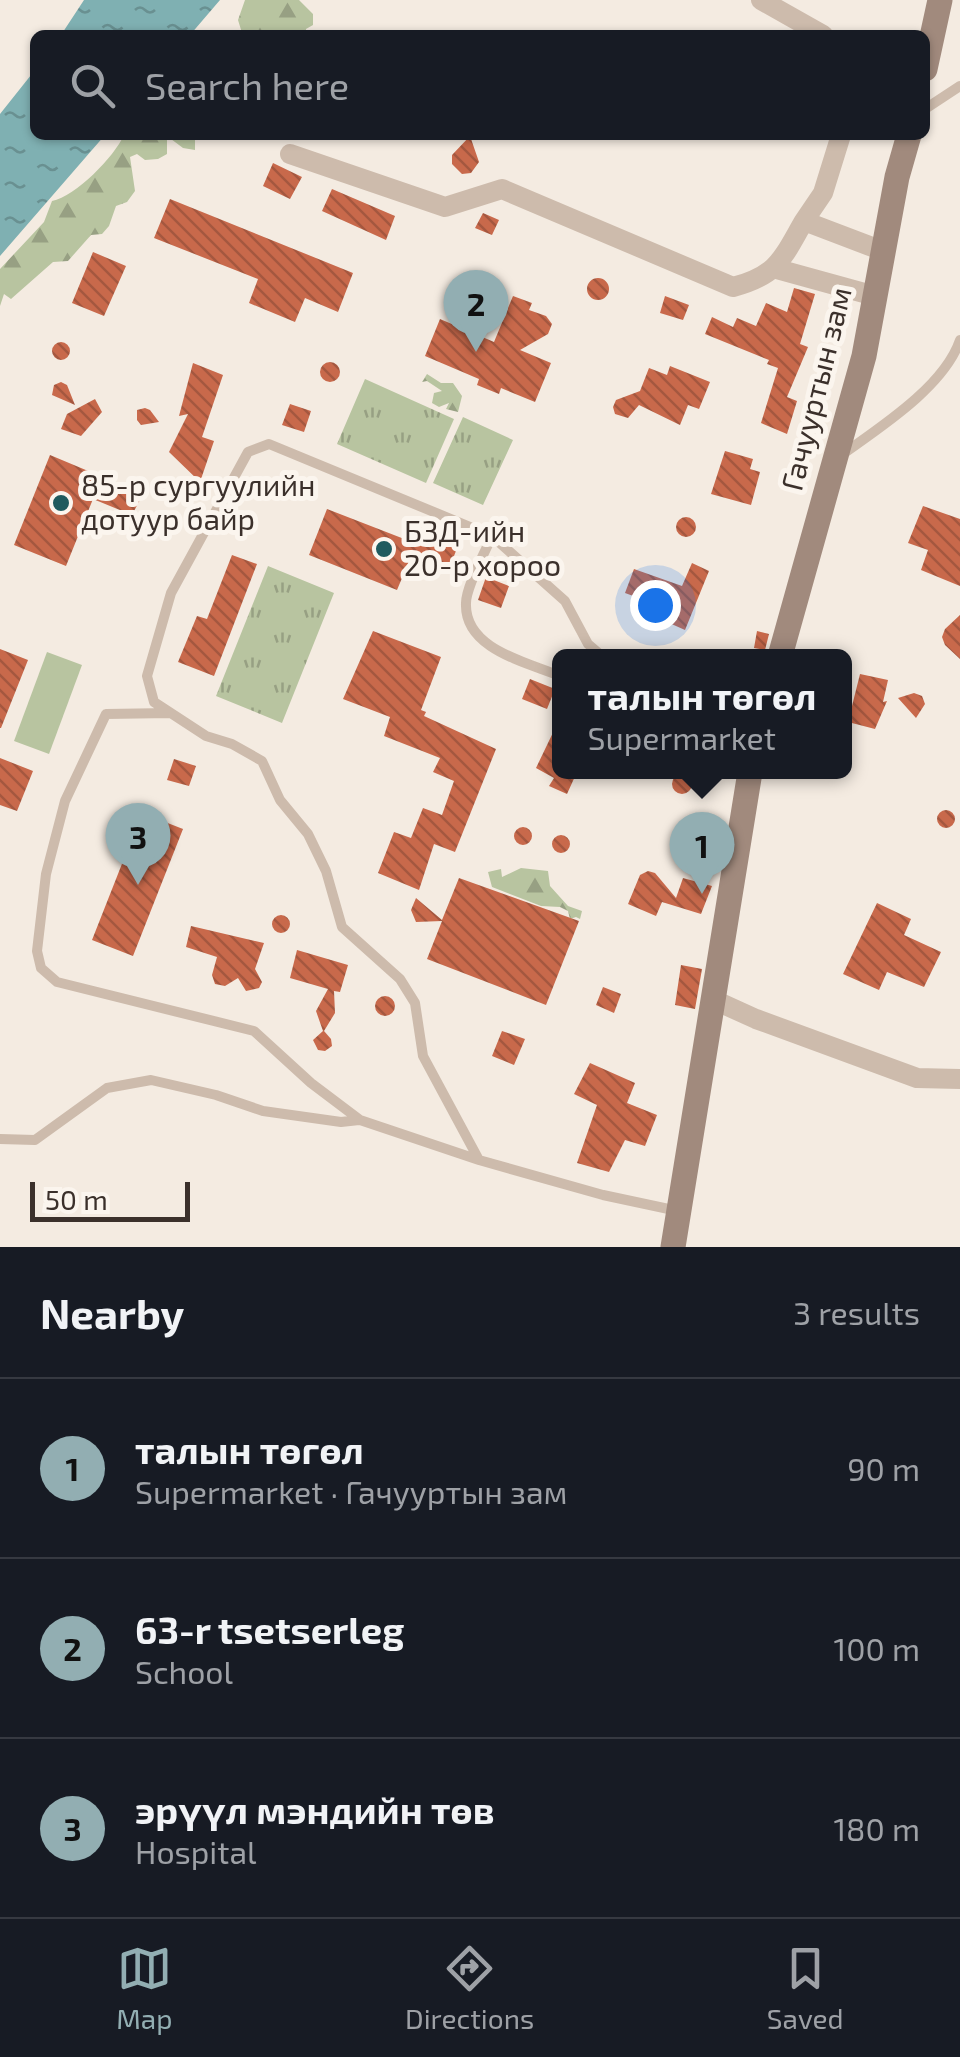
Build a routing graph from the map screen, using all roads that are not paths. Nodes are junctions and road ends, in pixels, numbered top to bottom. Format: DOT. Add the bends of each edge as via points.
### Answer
graph roads {
  1 [pos="761,0"];
  2 [pos="940,0"];
  3 [pos="814,30"];
  4 [pos="930,46"];
  5 [pos="960,86"];
  6 [pos="930,106"];
  7 [pos="839,140"];
  8 [pos="908,140"];
  9 [pos="290,154"];
  10 [pos="804,221"];
  11 [pos="884,251"];
  12 [pos="777,269"];
  13 [pos="875,296"];
  14 [pos="960,340"];
  15 [pos="835,460"];
  16 [pos="492,536"];
  17 [pos="594,649"];
  18 [pos="782,649"];
  19 [pos="552,673"];
  20 [pos="171,714"];
  21 [pos="749,779"];
  22 [pos="712,998"];
  23 [pos="960,1080"];
  24 [pos="360,1120"];
  25 [pos="0,1139"];
  26 [pos="478,1160"];
  27 [pos="679,1211"];
  28 [pos="673,1247"];
  1 -- 3 [label="street"];
  2 -- 4 [label="main road"];
  5 -- 6 [label="lane"];
  7 -- 10 [label="street" via="823,194"];
  8 -- 11 [label="main road, Гачууртын зам"];
  9 -- 12 [label="street" via="445,207 502,189 733,287"];
  10 -- 11 [label="street"];
  10 -- 12 [label="street"];
  11 -- 13 [label="main road, Гачууртын зам"];
  12 -- 13 [label="street"];
  13 -- 15 [label="main road, Гачууртын зам"];
  14 -- 15 [label="lane" via="904,410"];
  15 -- 18 [label="main road, Гачууртын зам"];
  16 -- 17 [label="lane" via="565,602"];
  16 -- 19 [label="lane" via="466,602 475,634"];
  16 -- 20 [label="lane" via="305,456 269,444 248,452 170,593 147,676 154,702"];
  20 -- 24 [label="lane" via="106,714 65,802 46,874 37,951 42,968 57,982 254,1031"];
  20 -- 26 [label="lane" via="262,761 326,870 342,928 400,978 415,1003 423,1056"];
  21 -- 22 [label="main road"];
  22 -- 23 [label="street" via="918,1078"];
  22 -- 27 [label="main road"];
  24 -- 25 [label="lane" via="263,1111 151,1080 107,1088 35,1140"];
  24 -- 26 [label="lane"];
  26 -- 27 [label="lane"];
  27 -- 28 [label="main road"];
}
